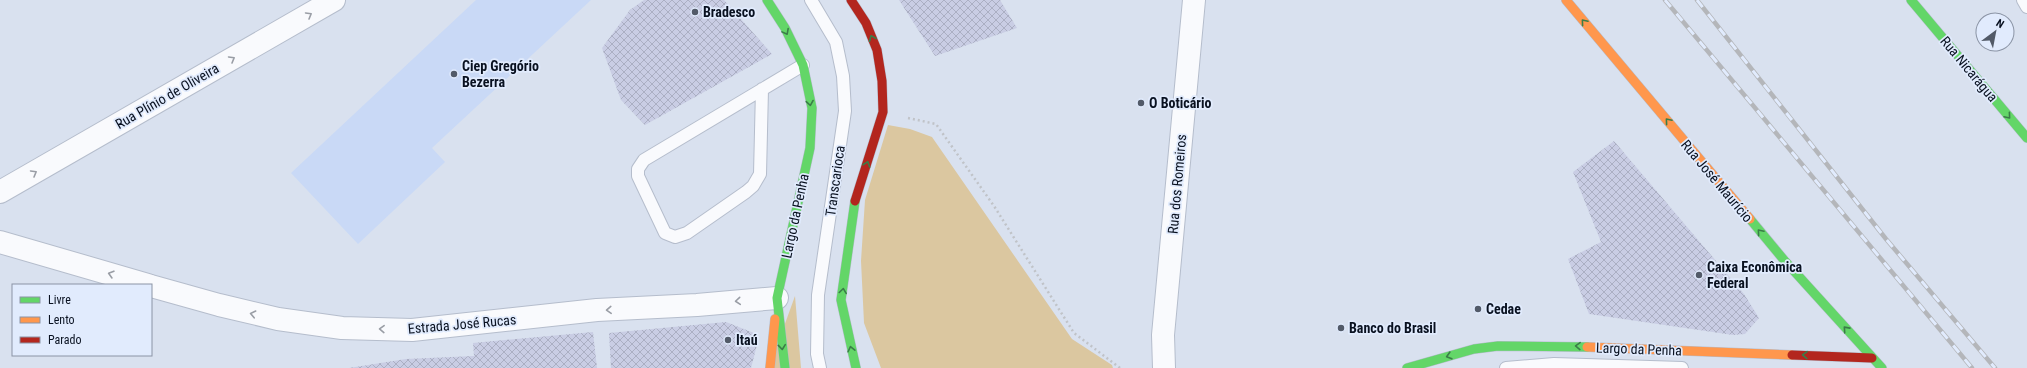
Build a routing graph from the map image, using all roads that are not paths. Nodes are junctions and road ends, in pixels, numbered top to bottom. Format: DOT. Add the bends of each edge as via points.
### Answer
graph roads {
  1 [pos="334,0"];
  2 [pos="767,0"];
  3 [pos="811,0"];
  4 [pos="851,0"];
  5 [pos="1194,0"];
  6 [pos="1566,0"];
  7 [pos="1911,0"];
  8 [pos="2023,0"];
  9 [pos="2027,7"];
  10 [pos="803,65"];
  11 [pos="762,89"];
  12 [pos="2027,138"];
  13 [pos="0,192"];
  14 [pos="0,242"];
  15 [pos="145,284"];
  16 [pos="152,286"];
  17 [pos="777,298"];
  18 [pos="1872,358"];
  19 [pos="770,368"];
  20 [pos="785,368"];
  21 [pos="820,368"];
  22 [pos="856,368"];
  23 [pos="1164,368"];
  24 [pos="1407,368"];
  25 [pos="1506,368"];
  26 [pos="1682,368"];
  27 [pos="1882,368"];
  13 -- 1 [label="street, Rua Plínio de Oliveira, one-way"];
  2 -- 10 [label="main road, Largo da Penha, one-way" via="785,28"];
  3 -- 21 [label="lane, Transcarioca" via="836,42 843,76 845,111 818,295 816,354"];
  22 -- 4 [label="main road, one-way" via="841,300 855,198 883,112 877,50 866,23"];
  5 -- 23 [label="street, Rua dos Romeiros" via="1163,335"];
  18 -- 6 [label="main road, Rua José Maurício, one-way" via="1784,260"];
  7 -- 12 [label="main road, Rua Nicarágua, one-way"];
  8 -- 9 [label="lane"];
  10 -- 11 [label="lane"];
  10 -- 17 [label="main road, Largo da Penha, one-way" via="812,108 810,148"];
  11 -- 11 [label="lane" via="644,160 638,169 638,176 664,233 675,237 687,233 753,186 760,174"];
  15 -- 14 [label="street, one-way"];
  17 -- 16 [label="street, Estrada José Rucas, one-way" via="597,310 412,330 342,328 278,320"];
  17 -- 19 [label="main road"];
  17 -- 20 [label="main road, Largo da Penha, one-way"];
  18 -- 24 [label="main road, Largo da Penha, one-way" via="1498,346 1474,349"];
  18 -- 27 [label="main road, Rua José Maurício"];
  25 -- 26 [label="lane" via="1554,364"];
}
